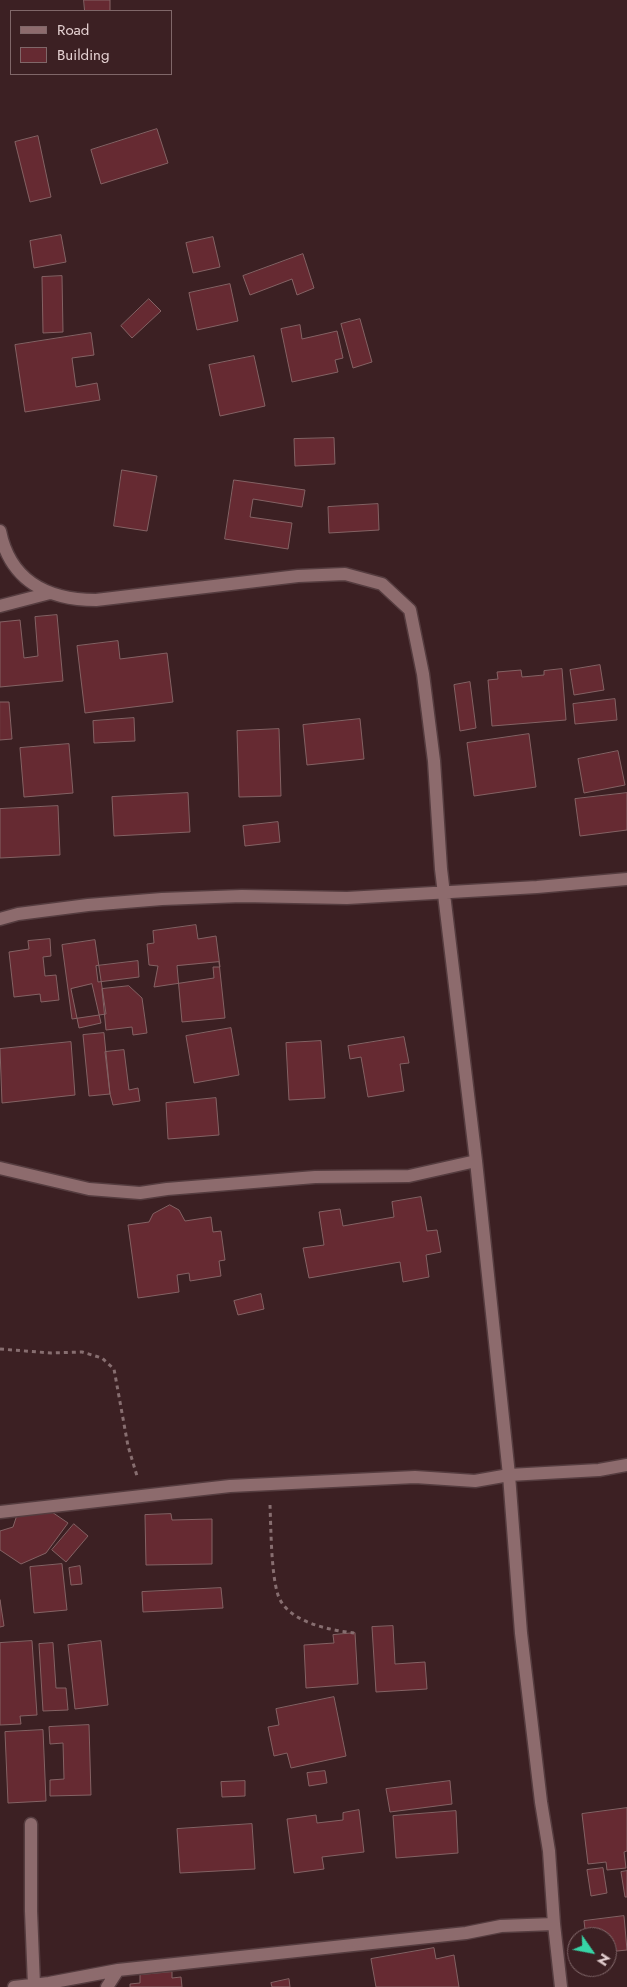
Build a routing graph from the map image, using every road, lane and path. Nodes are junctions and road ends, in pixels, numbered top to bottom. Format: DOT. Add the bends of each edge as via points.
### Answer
graph roads {
  1 [pos="0,531"];
  2 [pos="50,593"];
  3 [pos="0,606"];
  4 [pos="627,879"];
  5 [pos="443,892"];
  6 [pos="0,919"];
  7 [pos="476,1161"];
  8 [pos="0,1168"];
  9 [pos="0,1349"];
  10 [pos="627,1465"];
  11 [pos="509,1475"];
  12 [pos="266,1485"];
  13 [pos="150,1495"];
  14 [pos="0,1512"];
  15 [pos="354,1633"];
  16 [pos="31,1824"];
  17 [pos="554,1924"];
  18 [pos="118,1970"];
  19 [pos="34,1985"];
  20 [pos="52,1985"];
  21 [pos="14,1987"];
  22 [pos="107,1987"];
  23 [pos="561,1987"];
  1 -- 2 [label="street" via="3,547 19,573"];
  2 -- 3 [label="street"];
  2 -- 5 [label="street" via="76,600 96,600 298,576 345,574 382,584 410,610 434,761"];
  4 -- 5 [label="street" via="536,888"];
  5 -- 6 [label="street" via="347,898 242,896 162,899 80,906"];
  5 -- 7 [label="street"];
  7 -- 8 [label="street" via="409,1176 315,1177 140,1194 89,1189"];
  7 -- 11 [label="street"];
  9 -- 13 [label="path" via="82,1352 109,1363 117,1379 133,1466 141,1485"];
  10 -- 11 [label="street" via="599,1470"];
  11 -- 12 [label="street" via="475,1481 415,1477"];
  11 -- 17 [label="street" via="521,1634 549,1851"];
  12 -- 13 [label="street"];
  12 -- 15 [label="path" via="278,1594 282,1603 288,1611 319,1627"];
  13 -- 14 [label="street"];
  16 -- 19 [label="street"];
  17 -- 18 [label="street" via="501,1926 466,1933"];
  17 -- 23 [label="street"];
  18 -- 20 [label="street"];
  18 -- 22 [label="street"];
  19 -- 20 [label="street"];
  19 -- 21 [label="street"];
}
